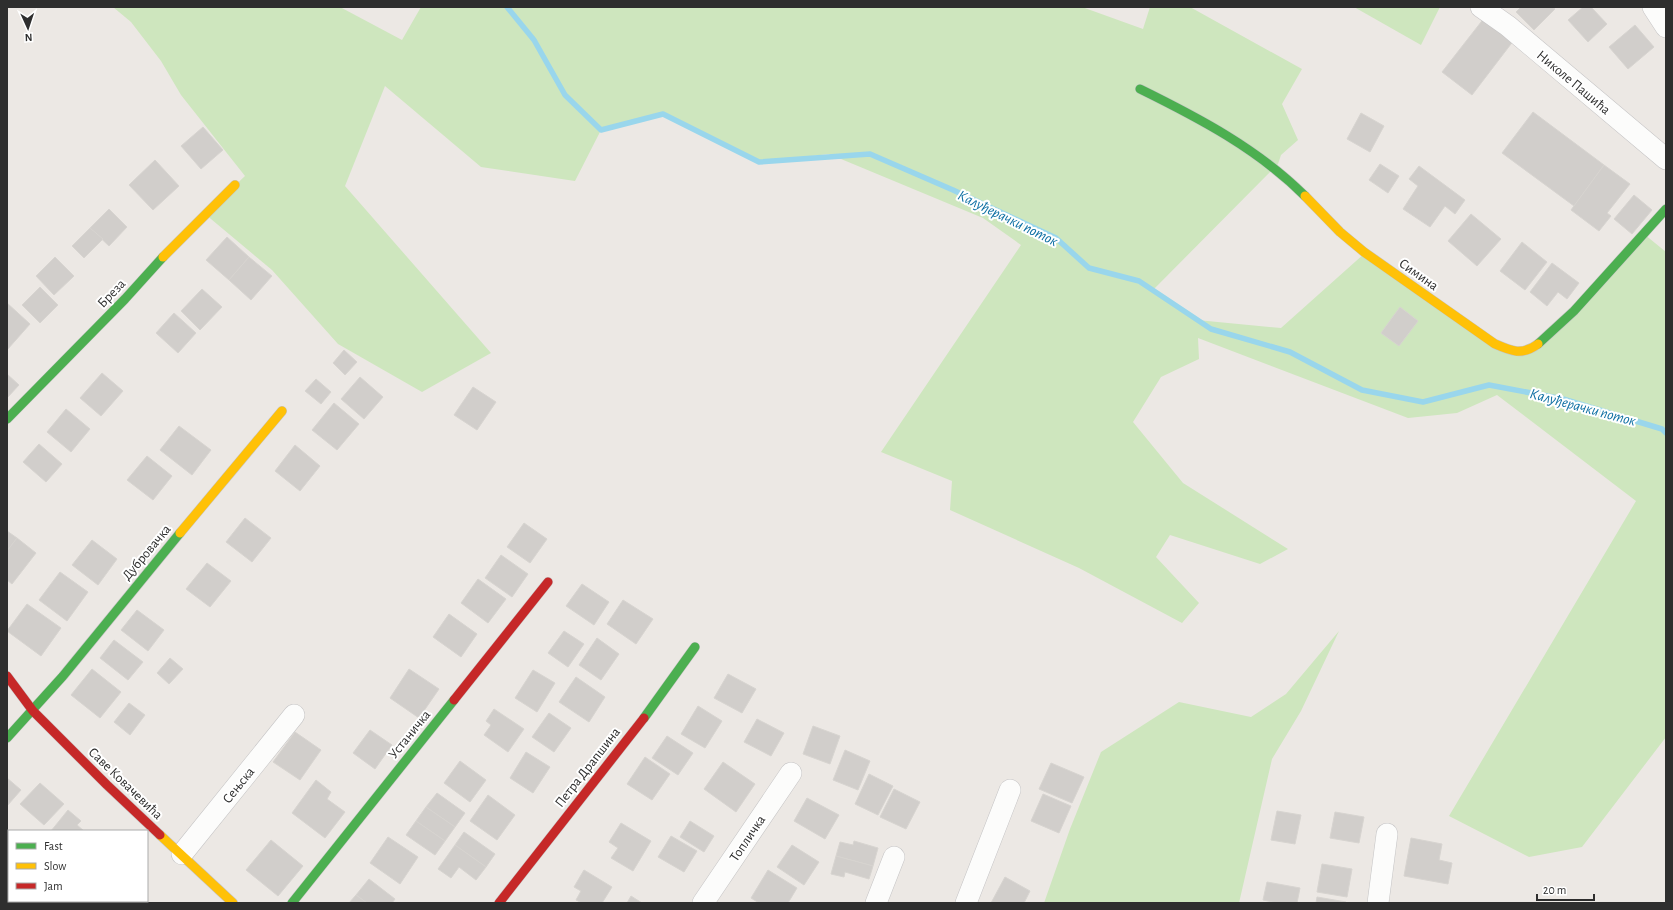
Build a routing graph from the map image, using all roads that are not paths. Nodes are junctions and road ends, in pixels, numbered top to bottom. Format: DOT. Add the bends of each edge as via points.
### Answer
graph roads {
  1 [pos="1480,7"];
  2 [pos="1653,7"];
  3 [pos="1666,27"];
  4 [pos="1140,89"];
  5 [pos="1666,159"];
  6 [pos="234,185"];
  7 [pos="1666,209"];
  8 [pos="282,411"];
  9 [pos="7,419"];
  10 [pos="548,582"];
  11 [pos="695,647"];
  12 [pos="7,676"];
  13 [pos="33,711"];
  14 [pos="294,715"];
  15 [pos="7,738"];
  16 [pos="791,773"];
  17 [pos="1010,790"];
  18 [pos="1387,834"];
  19 [pos="182,854"];
  20 [pos="894,857"];
  21 [pos="233,903"];
  22 [pos="292,903"];
  23 [pos="499,903"];
  24 [pos="703,903"];
  25 [pos="876,903"];
  26 [pos="966,903"];
  27 [pos="1378,903"];
  1 -- 5 [label="street, Николе Пашића" via="1508,26"];
  2 -- 3 [label="street"];
  4 -- 7 [label="street, Симина" via="1179,108 1274,168 1338,232 1365,253 1495,344 1511,351 1524,352 1535,348 1619,262"];
  6 -- 9 [label="street, Бреза"];
  8 -- 13 [label="street, Дубровачка"];
  10 -- 22 [label="street, Устаничка"];
  11 -- 23 [label="street, Петра Драпшина" via="637,728"];
  12 -- 13 [label="street, Саве Ковачевића"];
  13 -- 15 [label="street, Дубровачка"];
  13 -- 19 [label="street, Саве Ковачевића" via="107,785"];
  14 -- 19 [label="street, Сењска"];
  16 -- 24 [label="street, Топличка"];
  17 -- 26 [label="street"];
  18 -- 27 [label="street"];
  19 -- 21 [label="street, Саве Ковачевића"];
  20 -- 25 [label="street"];
}
